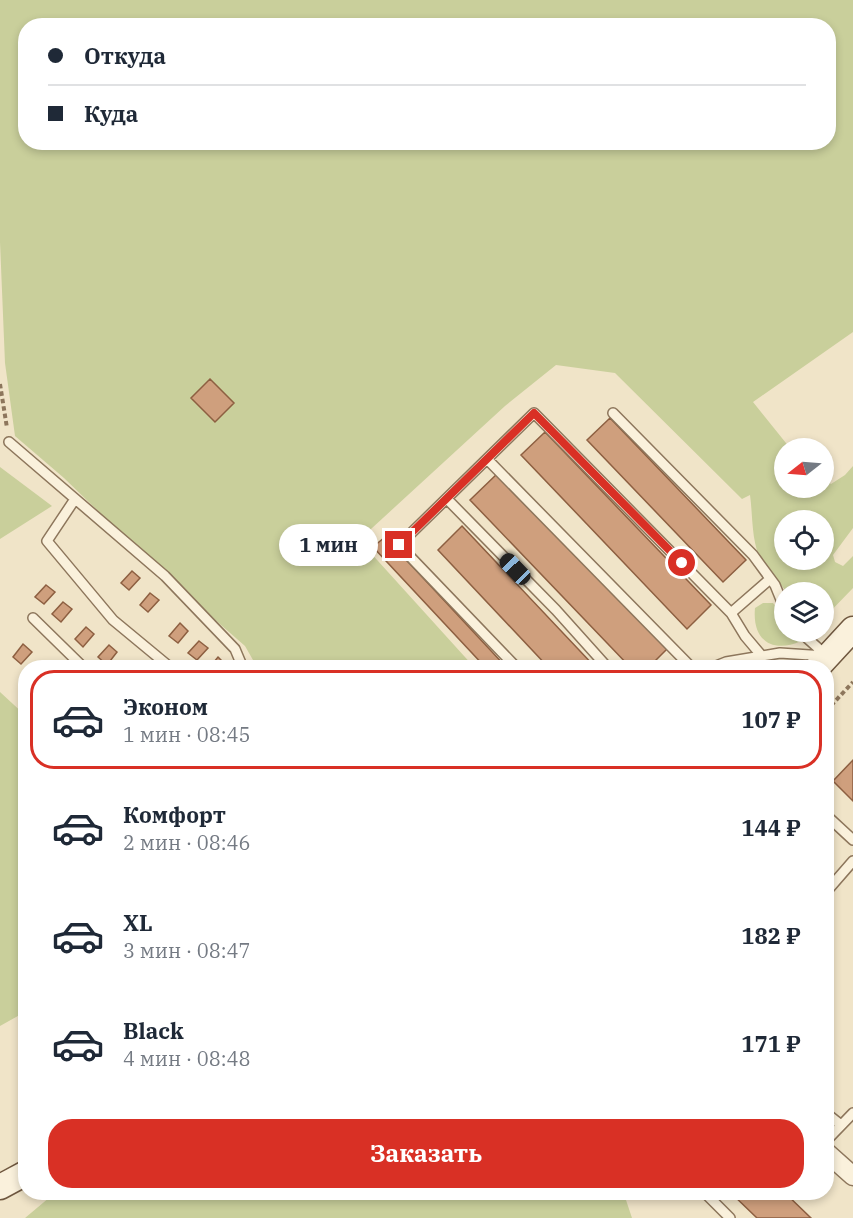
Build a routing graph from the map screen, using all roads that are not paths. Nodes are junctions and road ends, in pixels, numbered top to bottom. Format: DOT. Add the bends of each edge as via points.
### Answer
graph roads {
  1 [pos="613,413"];
  2 [pos="9,442"];
  3 [pos="487,459"];
  4 [pos="75,499"];
  5 [pos="447,499"];
  6 [pos="770,579"];
  7 [pos="774,584"];
  8 [pos="732,613"];
  9 [pos="33,618"];
  10 [pos="853,629"];
  11 [pos="809,642"];
  12 [pos="760,655"];
  13 [pos="76,660"];
  14 [pos="161,660"];
  15 [pos="240,660"];
  16 [pos="509,660"];
  17 [pos="601,660"];
  18 [pos="684,660"];
  19 [pos="736,660"];
  20 [pos="813,660"];
  21 [pos="821,660"];
  22 [pos="824,660"];
  23 [pos="834,822"];
  24 [pos="853,840"];
  25 [pos="853,861"];
  26 [pos="834,883"];
  27 [pos="853,1113"];
  28 [pos="834,1119"];
  29 [pos="841,1125"];
  30 [pos="834,1132"];
  31 [pos="834,1159"];
  32 [pos="853,1176"];
  33 [pos="18,1177"];
  34 [pos="1,1186"];
  35 [pos="712,1200"];
  36 [pos="730,1218"];
  1 -- 6 [label="lane" via="753,555"];
  2 -- 4 [label="lane"];
  3 -- 5 [label="lane"];
  3 -- 8 [label="lane" via="534,413"];
  3 -- 18 [label="lane"];
  4 -- 14 [label="lane" via="47,541 113,620"];
  4 -- 15 [label="lane" via="165,576 235,649"];
  5 -- 16 [label="lane" via="399,545"];
  5 -- 17 [label="lane"];
  6 -- 7 [label="lane"];
  6 -- 8 [label="lane"];
  8 -- 12 [label="lane"];
  9 -- 13 [label="lane"];
  10 -- 22 [label="street"];
  11 -- 21 [label="lane"];
  12 -- 19 [label="lane"];
  12 -- 20 [label="lane" via="780,653"];
  23 -- 24 [label="lane"];
  25 -- 26 [label="lane"];
  27 -- 29 [label="lane"];
  28 -- 29 [label="lane"];
  29 -- 30 [label="lane"];
  31 -- 32 [label="street"];
  33 -- 34 [label="street"];
  35 -- 36 [label="lane"];
}
